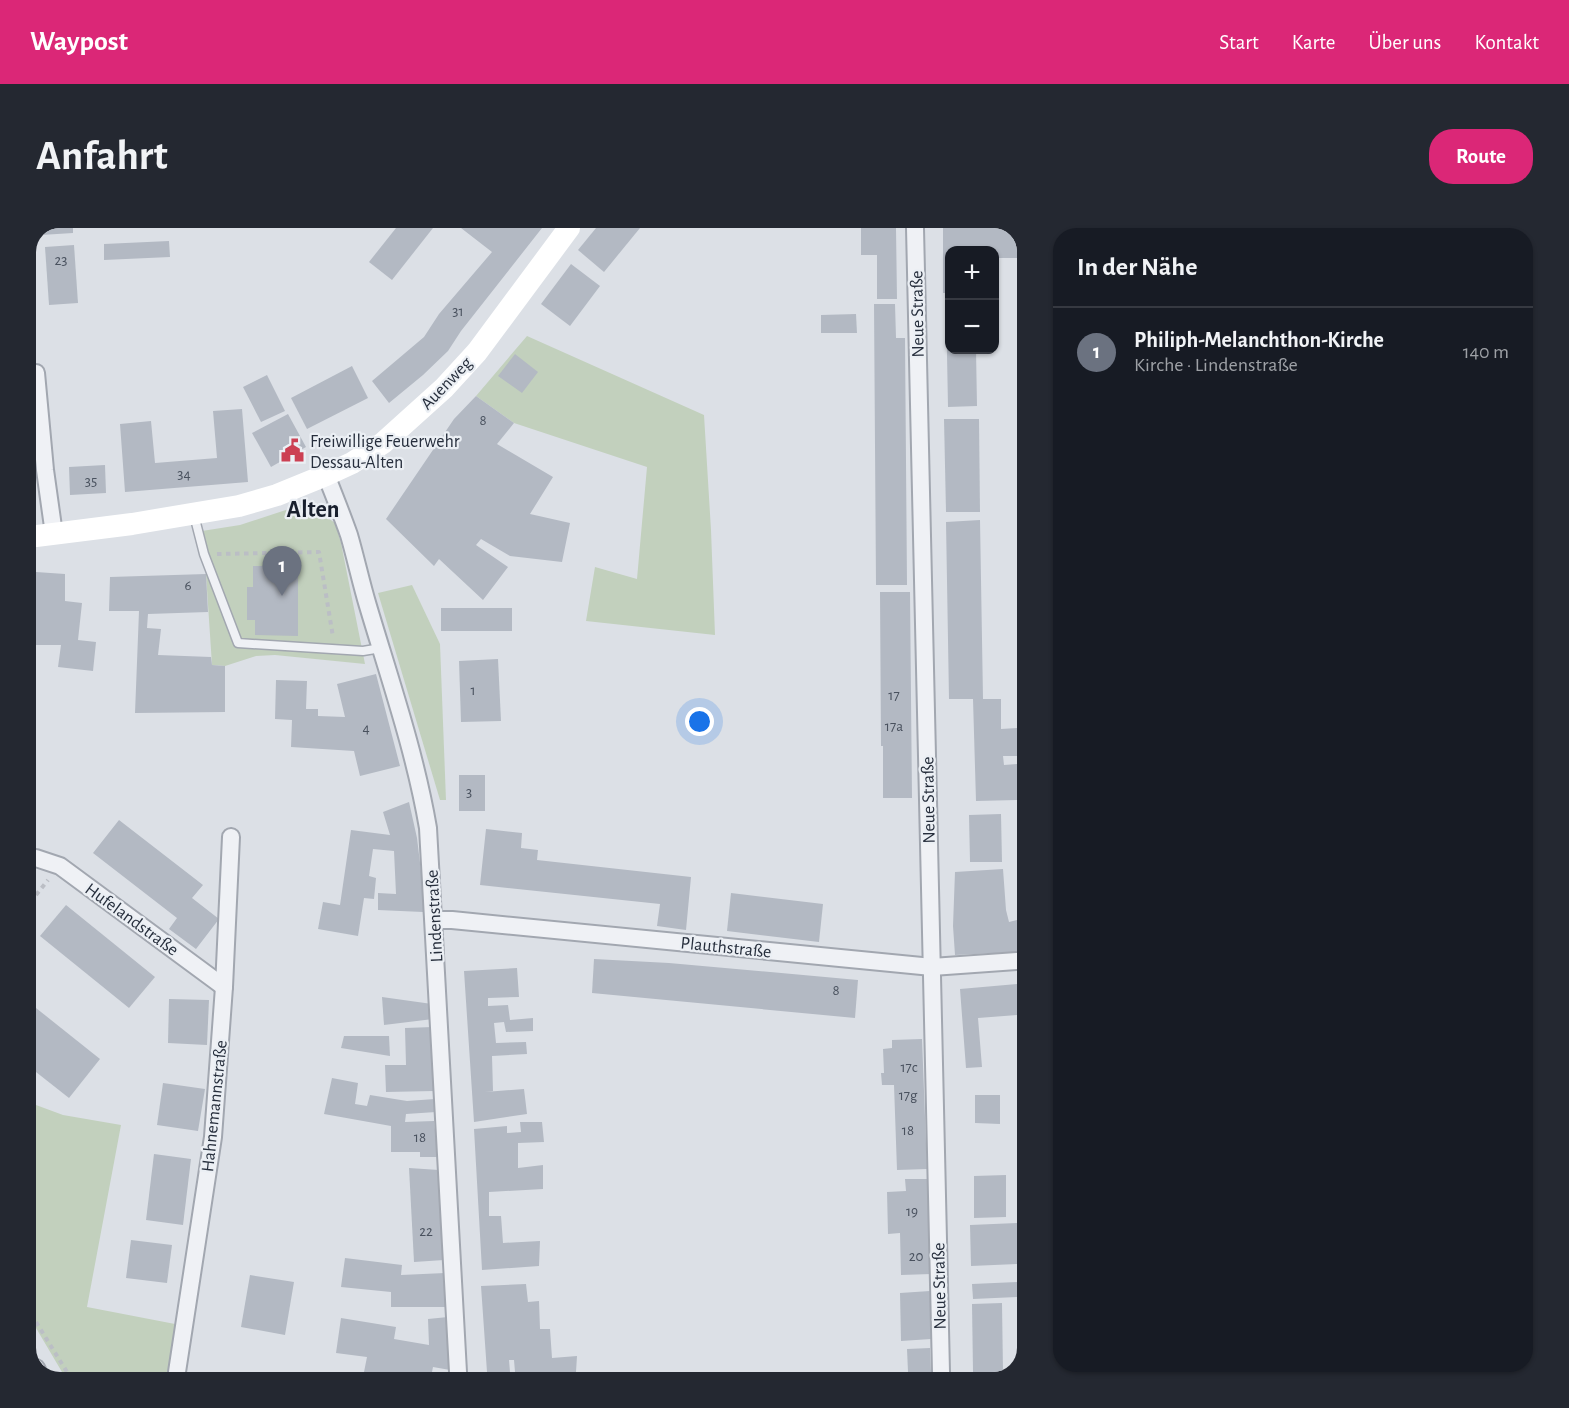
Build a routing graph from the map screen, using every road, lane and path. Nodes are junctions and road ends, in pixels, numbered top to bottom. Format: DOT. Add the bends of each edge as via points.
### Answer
graph roads {
  1 [pos="569,228"];
  2 [pos="915,228"];
  3 [pos="36,373"];
  4 [pos="326,475"];
  5 [pos="194,514"];
  6 [pos="45,535"];
  7 [pos="204,554"];
  8 [pos="381,648"];
  9 [pos="335,649"];
  10 [pos="231,837"];
  11 [pos="36,858"];
  12 [pos="434,920"];
  13 [pos="1017,961"];
  14 [pos="933,967"];
  15 [pos="224,987"];
  16 [pos="36,1322"];
  17 [pos="36,1368"];
  18 [pos="38,1372"];
  19 [pos="67,1372"];
  20 [pos="177,1372"];
  21 [pos="458,1372"];
  22 [pos="941,1372"];
  1 -- 4 [label="main road, Auenweg" via="477,352 444,388 383,443"];
  2 -- 14 [label="street, Neue Straße"];
  3 -- 6 [label="street" via="45,470"];
  4 -- 5 [label="main road, Auenweg" via="277,495"];
  4 -- 8 [label="street, Lindenstraße" via="339,504"];
  5 -- 6 [label="main road, Auenweg"];
  5 -- 7 [label="lane"];
  7 -- 9 [label="lane" via="238,643"];
  7 -- 9 [label="path" via="319,552"];
  8 -- 9 [label="lane"];
  8 -- 12 [label="street, Lindenstraße" via="421,786"];
  10 -- 15 [label="street, Hahnemannstraße"];
  11 -- 15 [label="street, Hufelandstraße" via="60,866"];
  12 -- 14 [label="street, Plauthstraße"];
  12 -- 21 [label="street, Lindenstraße"];
  13 -- 14 [label="street, Plauthstraße"];
  14 -- 22 [label="street, Neue Straße"];
  15 -- 20 [label="street, Hahnemannstraße" via="213,1137"];
  16 -- 19 [label="path"];
  17 -- 18 [label="street"];
}
